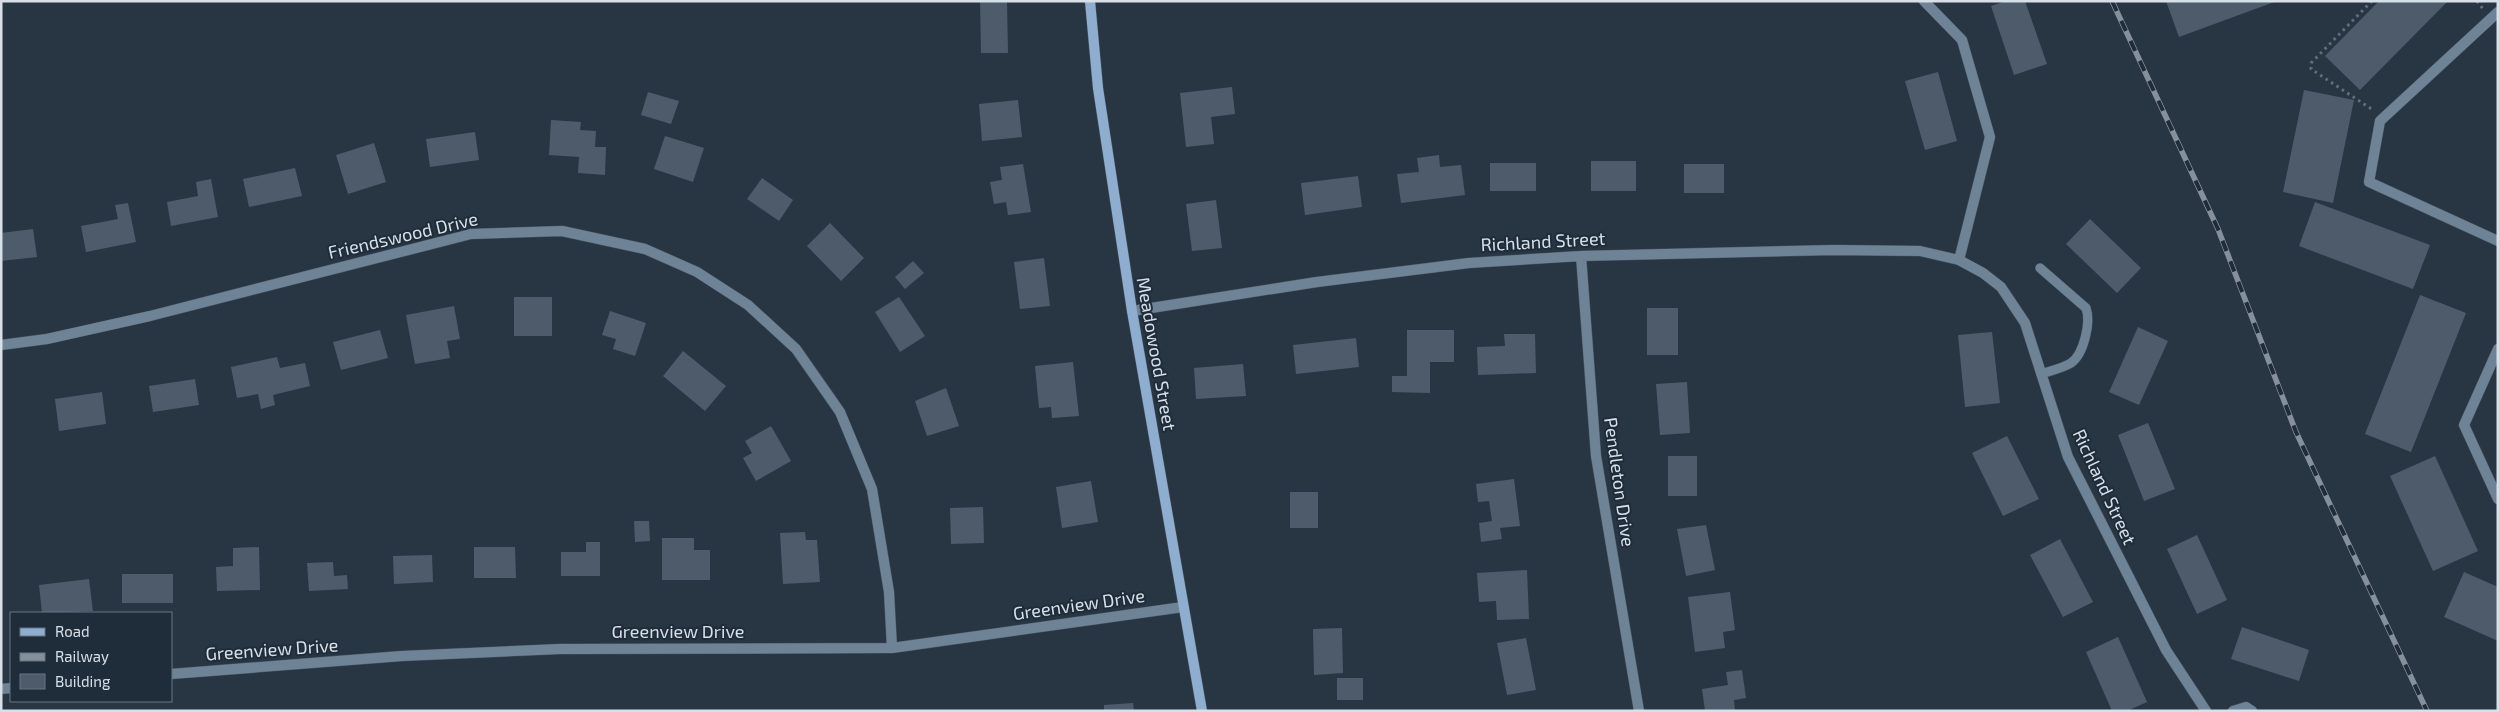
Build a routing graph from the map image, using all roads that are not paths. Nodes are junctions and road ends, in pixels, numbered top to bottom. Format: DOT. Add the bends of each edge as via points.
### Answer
graph roads {
  1 [pos="1090,1"];
  2 [pos="1924,1"];
  3 [pos="2498,12"];
  4 [pos="2498,242"];
  5 [pos="1581,256"];
  6 [pos="1959,260"];
  7 [pos="2040,268"];
  8 [pos="1132,311"];
  9 [pos="1,346"];
  10 [pos="2498,349"];
  11 [pos="2041,374"];
  12 [pos="2498,499"];
  13 [pos="1183,607"];
  14 [pos="892,648"];
  15 [pos="172,674"];
  16 [pos="1202,711"];
  17 [pos="1639,711"];
  18 [pos="2206,711"];
  19 [pos="2233,711"];
  20 [pos="2252,711"];
  1 -- 8 [label="street, Meadowood Street" via="1098,88"];
  2 -- 6 [label="street" via="1962,40 1990,137"];
  3 -- 4 [label="street" via="2380,121 2369,182"];
  5 -- 6 [label="street, Richland Street" via="1920,251"];
  5 -- 8 [label="street, Richland Street" via="1460,264"];
  5 -- 17 [label="street, Pendleton Drive" via="1596,456"];
  6 -- 11 [label="street, Richland Street" via="1983,273 2014,305 2025,323"];
  7 -- 11 [label="lane" via="2086,308 2089,317 2076,358 2069,364"];
  8 -- 13 [label="street, Meadowood Street"];
  9 -- 14 [label="street, Friendswood Drive" via="150,316 471,234 562,231 646,249 698,272 748,305 796,349 840,412 872,489 889,592"];
  10 -- 12 [label="street" via="2464,425"];
  11 -- 18 [label="street, Richland Street" via="2068,457 2166,650"];
  13 -- 14 [label="street, Greenview Drive"];
  13 -- 16 [label="street, Meadowood Street"];
  14 -- 15 [label="street, Greenview Drive" via="560,649 402,656"];
  19 -- 20 [label="street" via="2246,707"];
}
